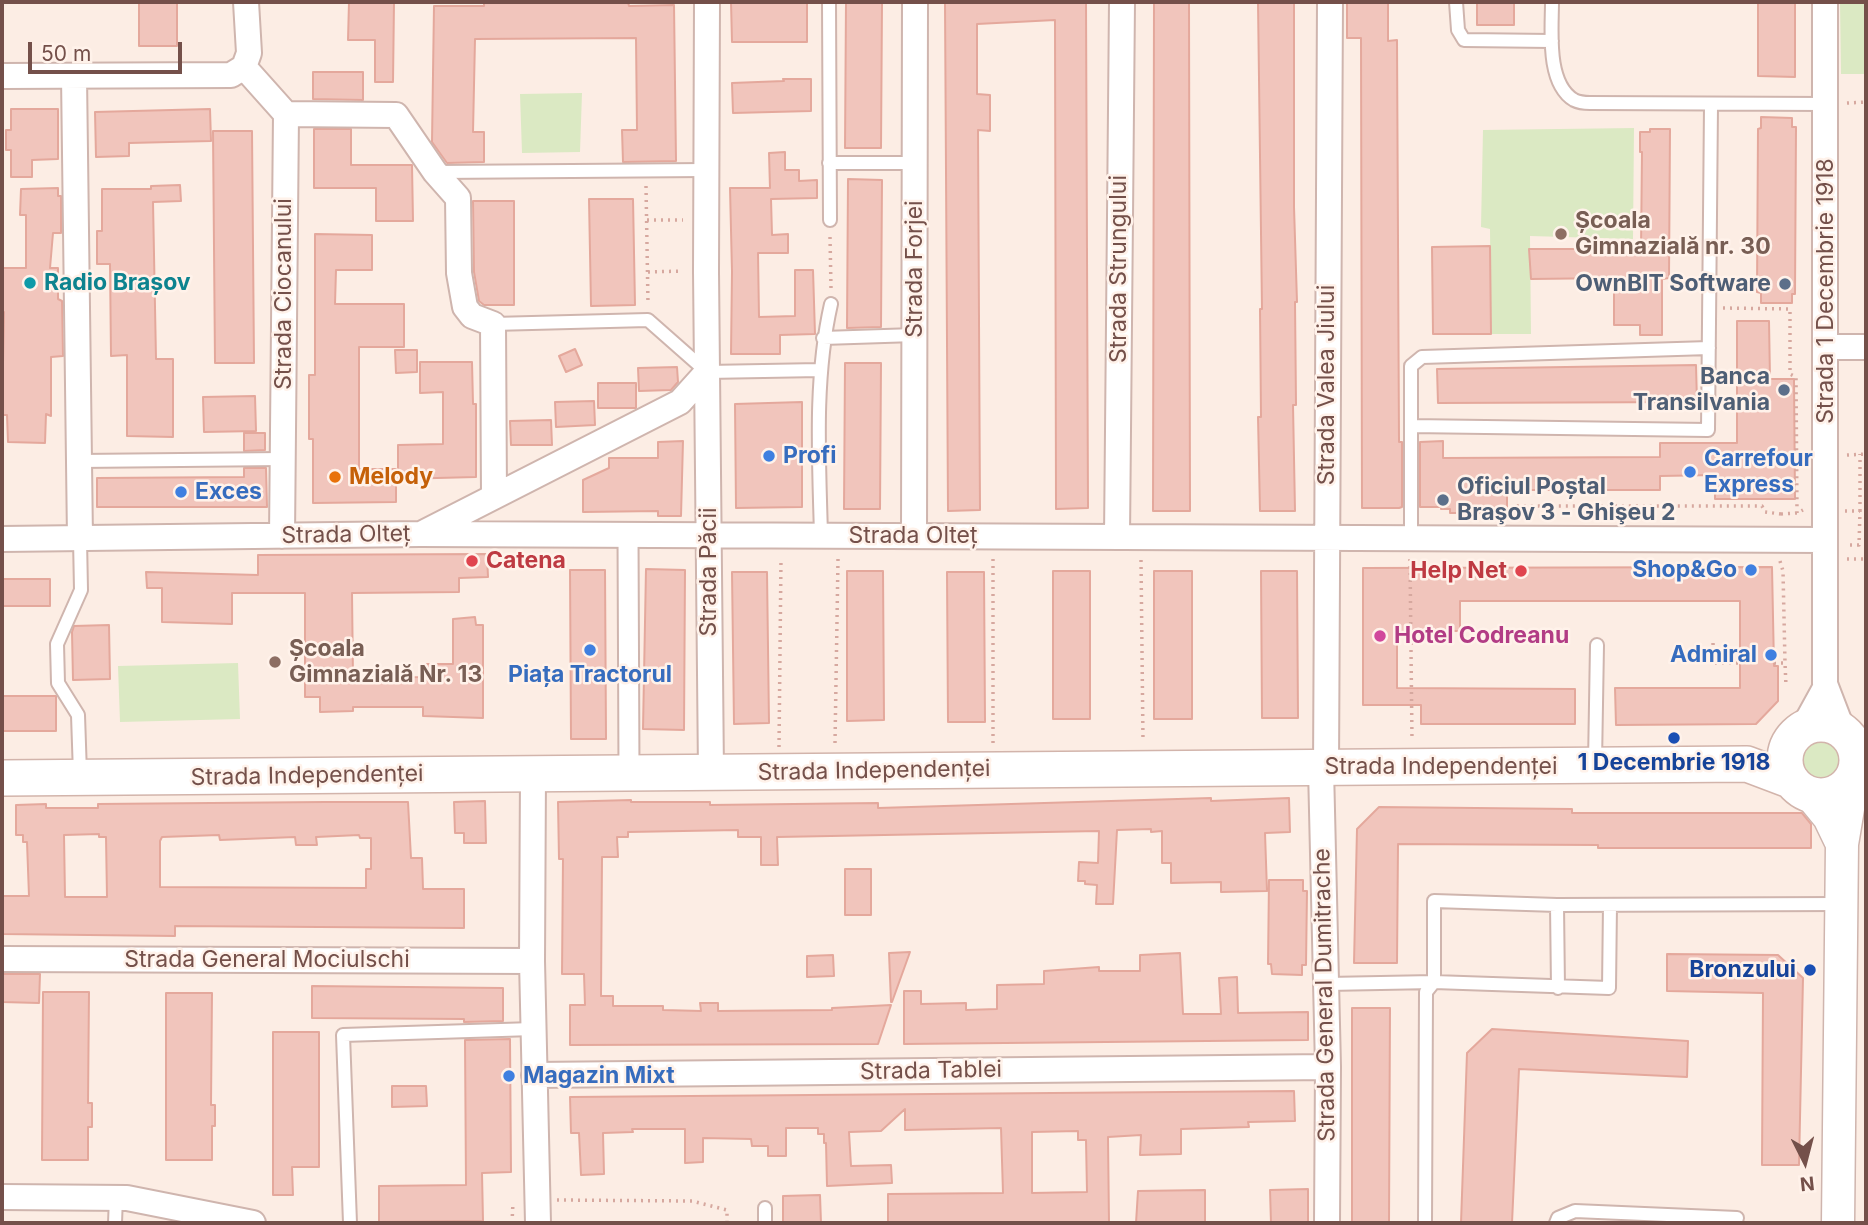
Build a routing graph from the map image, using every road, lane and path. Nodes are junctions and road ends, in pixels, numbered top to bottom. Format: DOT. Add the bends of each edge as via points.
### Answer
graph roads {
  1 [pos="246,2"];
  2 [pos="707,2"];
  3 [pos="829,2"];
  4 [pos="915,2"];
  5 [pos="1122,2"];
  6 [pos="1330,2"];
  7 [pos="1456,2"];
  8 [pos="1552,2"];
  9 [pos="1825,2"];
  10 [pos="1552,41"];
  11 [pos="244,67"];
  12 [pos="2,76"];
  13 [pos="74,76"];
  14 [pos="1826,104"];
  15 [pos="1711,106"];
  16 [pos="286,114"];
  17 [pos="829,163"];
  18 [pos="915,163"];
  19 [pos="706,170"];
  20 [pos="646,171"];
  21 [pos="435,172"];
  22 [pos="707,219"];
  23 [pos="647,220"];
  24 [pos="830,220"];
  25 [pos="706,271"];
  26 [pos="648,272"];
  27 [pos="831,304"];
  28 [pos="1710,308"];
  29 [pos="648,320"];
  30 [pos="493,324"];
  31 [pos="915,335"];
  32 [pos="823,338"];
  33 [pos="1826,347"];
  34 [pos="1866,347"];
  35 [pos="1709,348"];
  36 [pos="820,370"];
  37 [pos="707,372"];
  38 [pos="1411,426"];
  39 [pos="1860,454"];
  40 [pos="283,459"];
  41 [pos="79,461"];
  42 [pos="494,496"];
  43 [pos="1860,511"];
  44 [pos="1797,513"];
  45 [pos="420,534"];
  46 [pos="628,535"];
  47 [pos="708,535"];
  48 [pos="781,535"];
  49 [pos="830,535"];
  50 [pos="282,536"];
  51 [pos="914,536"];
  52 [pos="993,536"];
  53 [pos="1129,537"];
  54 [pos="1326,538"];
  55 [pos="1411,538"];
  56 [pos="2,539"];
  57 [pos="80,539"];
  58 [pos="1825,540"];
  59 [pos="1713,643"];
  60 [pos="1597,645"];
  61 [pos="1741,663"];
  62 [pos="1774,663"];
  63 [pos="1786,686"];
  64 [pos="1825,688"];
  65 [pos="1798,733"];
  66 [pos="1856,759"];
  67 [pos="1747,764"];
  68 [pos="1595,766"];
  69 [pos="1323,767"];
  70 [pos="1412,767"];
  71 [pos="1144,769"];
  72 [pos="993,770"];
  73 [pos="835,771"];
  74 [pos="778,772"];
  75 [pos="629,773"];
  76 [pos="711,773"];
  77 [pos="533,774"];
  78 [pos="80,778"];
  79 [pos="2,779"];
  80 [pos="1801,788"];
  81 [pos="1842,844"];
  82 [pos="1842,904"];
  83 [pos="1557,905"];
  84 [pos="1610,905"];
  85 [pos="2,959"];
  86 [pos="532,961"];
  87 [pos="1434,982"];
  88 [pos="1327,984"];
  89 [pos="1558,988"];
  90 [pos="533,1029"];
  91 [pos="1328,1067"];
  92 [pos="534,1075"];
  93 [pos="538,1194"];
  94 [pos="2,1197"];
  95 [pos="116,1197"];
  96 [pos="765,1208"];
  97 [pos="1737,1218"];
  98 [pos="115,1223"];
  99 [pos="253,1223"];
  100 [pos="350,1223"];
  101 [pos="512,1223"];
  102 [pos="538,1223"];
  103 [pos="727,1223"];
  104 [pos="765,1223"];
  105 [pos="1327,1223"];
  106 [pos="1425,1223"];
  107 [pos="1556,1223"];
  108 [pos="1839,1223"];
  1 -- 11 [label="street" via="249,53"];
  2 -- 19 [label="street, Strada Păcii"];
  3 -- 17 [label="lane"];
  4 -- 18 [label="street, Strada Forjei"];
  5 -- 53 [label="street, Strada Strungului"];
  6 -- 54 [label="street, Strada Valea Jiului"];
  7 -- 10 [label="lane" via="1458,30 1464,40"];
  8 -- 10 [label="lane"];
  9 -- 14 [label="street, Strada 1 Decembrie 1918"];
  10 -- 15 [label="lane" via="1553,69 1575,100"];
  11 -- 13 [label="street" via="231,75"];
  11 -- 16 [label="street"];
  12 -- 13 [label="street"];
  13 -- 41 [label="street"];
  14 -- 15 [label="lane"];
  14 -- 33 [label="street, Strada 1 Decembrie 1918"];
  15 -- 28 [label="lane"];
  16 -- 21 [label="street" via="396,116"];
  16 -- 40 [label="street, Strada Ciocanului"];
  17 -- 18 [label="lane"];
  17 -- 24 [label="lane"];
  18 -- 31 [label="street, Strada Forjei"];
  19 -- 20 [label="lane"];
  19 -- 22 [label="street, Strada Păcii"];
  20 -- 21 [label="lane"];
  20 -- 23 [label="path"];
  21 -- 30 [label="street" via="458,198 459,273 465,307 472,316"];
  22 -- 23 [label="path"];
  22 -- 25 [label="street, Strada Păcii"];
  23 -- 26 [label="path"];
  24 -- 27 [label="path"];
  25 -- 26 [label="path"];
  25 -- 37 [label="street, Strada Păcii"];
  26 -- 29 [label="path"];
  27 -- 32 [label="lane"];
  28 -- 35 [label="lane"];
  28 -- 44 [label="path" via="1790,309 1790,374 1796,377"];
  29 -- 30 [label="lane"];
  29 -- 37 [label="lane"];
  30 -- 42 [label="street"];
  31 -- 32 [label="lane"];
  31 -- 51 [label="street, Strada Forjei"];
  32 -- 36 [label="lane"];
  33 -- 34 [label="street"];
  33 -- 58 [label="street, Strada 1 Decembrie 1918"];
  35 -- 38 [label="lane" via="1422,357 1411,366"];
  35 -- 38 [label="lane" via="1708,430"];
  36 -- 37 [label="lane"];
  36 -- 49 [label="lane"];
  37 -- 42 [label="street" via="680,402"];
  37 -- 47 [label="street, Strada Păcii"];
  38 -- 55 [label="lane"];
  39 -- 43 [label="path"];
  40 -- 41 [label="lane"];
  40 -- 50 [label="street, Strada Ciocanului"];
  41 -- 57 [label="street"];
  42 -- 45 [label="street"];
  45 -- 46 [label="street, Strada Olteț"];
  45 -- 50 [label="street, Strada Olteț"];
  46 -- 47 [label="street, Strada Olteț"];
  46 -- 75 [label="street"];
  47 -- 48 [label="street, Strada Olteț"];
  47 -- 76 [label="street, Strada Păcii"];
  48 -- 49 [label="street, Strada Olteț"];
  48 -- 74 [label="path"];
  49 -- 51 [label="street, Strada Olteț"];
  49 -- 73 [label="path"];
  50 -- 57 [label="street, Strada Olteț"];
  51 -- 52 [label="street, Strada Olteț"];
  52 -- 53 [label="street, Strada Olteț"];
  52 -- 72 [label="path"];
  53 -- 54 [label="street, Strada Olteț"];
  53 -- 71 [label="path"];
  54 -- 55 [label="street, Strada Olteț"];
  54 -- 69 [label="street, Strada Valea Jiului"];
  55 -- 58 [label="street, Strada Olteț"];
  55 -- 70 [label="path"];
  56 -- 57 [label="street, Strada Olteț"];
  57 -- 78 [label="lane" via="81,590 57,644 58,683 78,715"];
  58 -- 64 [label="street, Strada 1 Decembrie 1918"];
  59 -- 61 [label="path" via="1714,663"];
  60 -- 68 [label="lane"];
  62 -- 63 [label="path" via="1785,663"];
  64 -- 65 [label="street, Strada 1 Decembrie 1918"];
  64 -- 66 [label="street, Strada 1 Decembrie 1918"];
  65 -- 66 [label="main road" via="1813,724 1824,724"];
  65 -- 67 [label="main road, Strada Independenței"];
  65 -- 80 [label="main road" via="1787,747 1785,759 1786,771"];
  66 -- 80 [label="main road" via="1841,791 1831,795"];
  66 -- 81 [label="street"];
  67 -- 68 [label="main road, Strada Independenței"];
  67 -- 80 [label="main road, Strada Independenței"];
  68 -- 70 [label="main road, Strada Independenței"];
  69 -- 70 [label="main road, Strada Independenței"];
  69 -- 71 [label="main road, Strada Independenței"];
  69 -- 88 [label="street, Strada General Dumitrache"];
  71 -- 72 [label="main road, Strada Independenței"];
  72 -- 73 [label="main road, Strada Independenței"];
  73 -- 74 [label="main road, Strada Independenței"];
  74 -- 76 [label="main road, Strada Independenței"];
  75 -- 76 [label="main road, Strada Independenței"];
  75 -- 77 [label="main road, Strada Independenței"];
  77 -- 78 [label="main road, Strada Independenței"];
  77 -- 86 [label="street"];
  78 -- 79 [label="main road, Strada Independenței"];
  80 -- 81 [label="street" via="1829,817"];
  81 -- 82 [label="street"];
  82 -- 84 [label="lane"];
  82 -- 108 [label="street"];
  83 -- 84 [label="lane"];
  83 -- 87 [label="lane" via="1434,901"];
  83 -- 89 [label="lane"];
  84 -- 89 [label="lane" via="1609,988"];
  85 -- 86 [label="street, Strada General Mociulschi"];
  86 -- 90 [label="street"];
  87 -- 88 [label="lane"];
  87 -- 89 [label="lane"];
  87 -- 106 [label="lane" via="1426,992"];
  88 -- 91 [label="street, Strada General Dumitrache"];
  90 -- 92 [label="street"];
  90 -- 100 [label="lane" via="344,1035"];
  91 -- 92 [label="street, Strada Tablei"];
  91 -- 105 [label="street, Strada General Dumitrache"];
  92 -- 93 [label="street"];
  93 -- 101 [label="path" via="514,1184"];
  93 -- 102 [label="street"];
  93 -- 103 [label="path" via="558,1200 692,1201 727,1210"];
  94 -- 95 [label="street"];
  95 -- 98 [label="lane"];
  95 -- 99 [label="street"];
  96 -- 104 [label="lane"];
  97 -- 107 [label="lane" via="1574,1212"];
}
